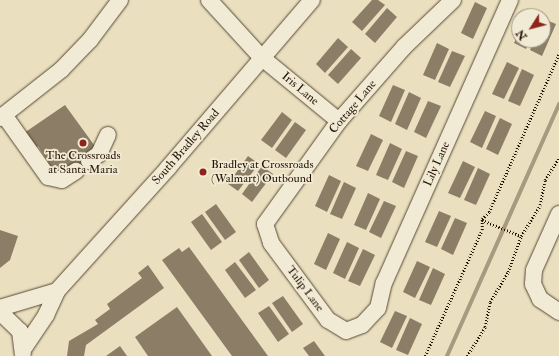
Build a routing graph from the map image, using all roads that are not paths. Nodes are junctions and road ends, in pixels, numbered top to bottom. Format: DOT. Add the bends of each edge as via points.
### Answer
graph roads {
  1 [pos="120,0"];
  2 [pos="209,0"];
  3 [pos="312,0"];
  4 [pos="453,0"];
  5 [pos="510,0"];
  6 [pos="261,57"];
  7 [pos="2,117"];
  8 [pos="339,121"];
  9 [pos="108,135"];
  10 [pos="90,162"];
  11 [pos="76,171"];
  12 [pos="559,214"];
  13 [pos="265,224"];
  14 [pos="57,290"];
  15 [pos="0,308"];
  16 [pos="0,312"];
  17 [pos="559,312"];
  18 [pos="362,325"];
  19 [pos="24,352"];
  1 -- 7 [label="street" via="90,40 61,70"];
  2 -- 6 [label="street, Iris Lane"];
  3 -- 6 [label="street, South Bradley Road"];
  4 -- 8 [label="street, Cottage Lane" via="404,47"];
  5 -- 18 [label="street, Lily Lane" via="384,283 378,308"];
  6 -- 8 [label="street, Iris Lane"];
  6 -- 14 [label="street, South Bradley Road" via="168,168"];
  7 -- 11 [label="street" via="48,177 62,180"];
  8 -- 13 [label="street, Cottage Lane"];
  9 -- 10 [label="street" via="99,154"];
  12 -- 17 [label="street" via="534,270 533,284 540,299"];
  13 -- 18 [label="street, Tulip Lane" via="271,243 328,320 346,331"];
  14 -- 15 [label="street"];
  14 -- 19 [label="street, South Bradley Road" via="46,315"];
  16 -- 19 [label="street" via="20,331"];
}
